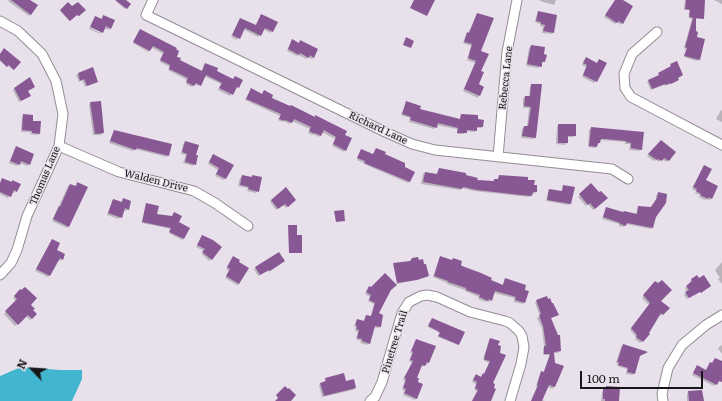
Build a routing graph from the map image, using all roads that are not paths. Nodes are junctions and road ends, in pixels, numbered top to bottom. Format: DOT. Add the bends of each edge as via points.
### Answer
graph roads {
  1 [pos="153,0"];
  2 [pos="517,0"];
  3 [pos="0,21"];
  4 [pos="657,32"];
  5 [pos="722,145"];
  6 [pos="59,146"];
  7 [pos="498,157"];
  8 [pos="628,179"];
  9 [pos="248,226"];
  10 [pos="0,275"];
  11 [pos="722,315"];
  12 [pos="370,401"];
  13 [pos="510,401"];
  14 [pos="663,401"];
  1 -- 7 [label="street, Richard Lane" via="146,14 385,132 435,150"];
  2 -- 7 [label="street, Rebecca Lane" via="507,52"];
  3 -- 6 [label="street, Thomas Lane" via="18,30 42,54 56,81 63,114"];
  4 -- 5 [label="street" via="632,54 624,74 624,88 631,98"];
  6 -- 9 [label="street, Walden Drive" via="119,172 194,191 215,202"];
  6 -- 10 [label="street, Thomas Lane" via="28,216 17,250 11,263"];
  7 -- 8 [label="street, Richard Lane" via="612,170"];
  11 -- 14 [label="street" via="706,324 682,345 668,368 662,394"];
  12 -- 13 [label="street, Pinetree Trail" via="375,397 382,382 402,313 409,302 427,295 470,312 510,323 519,331 524,347"];
}
